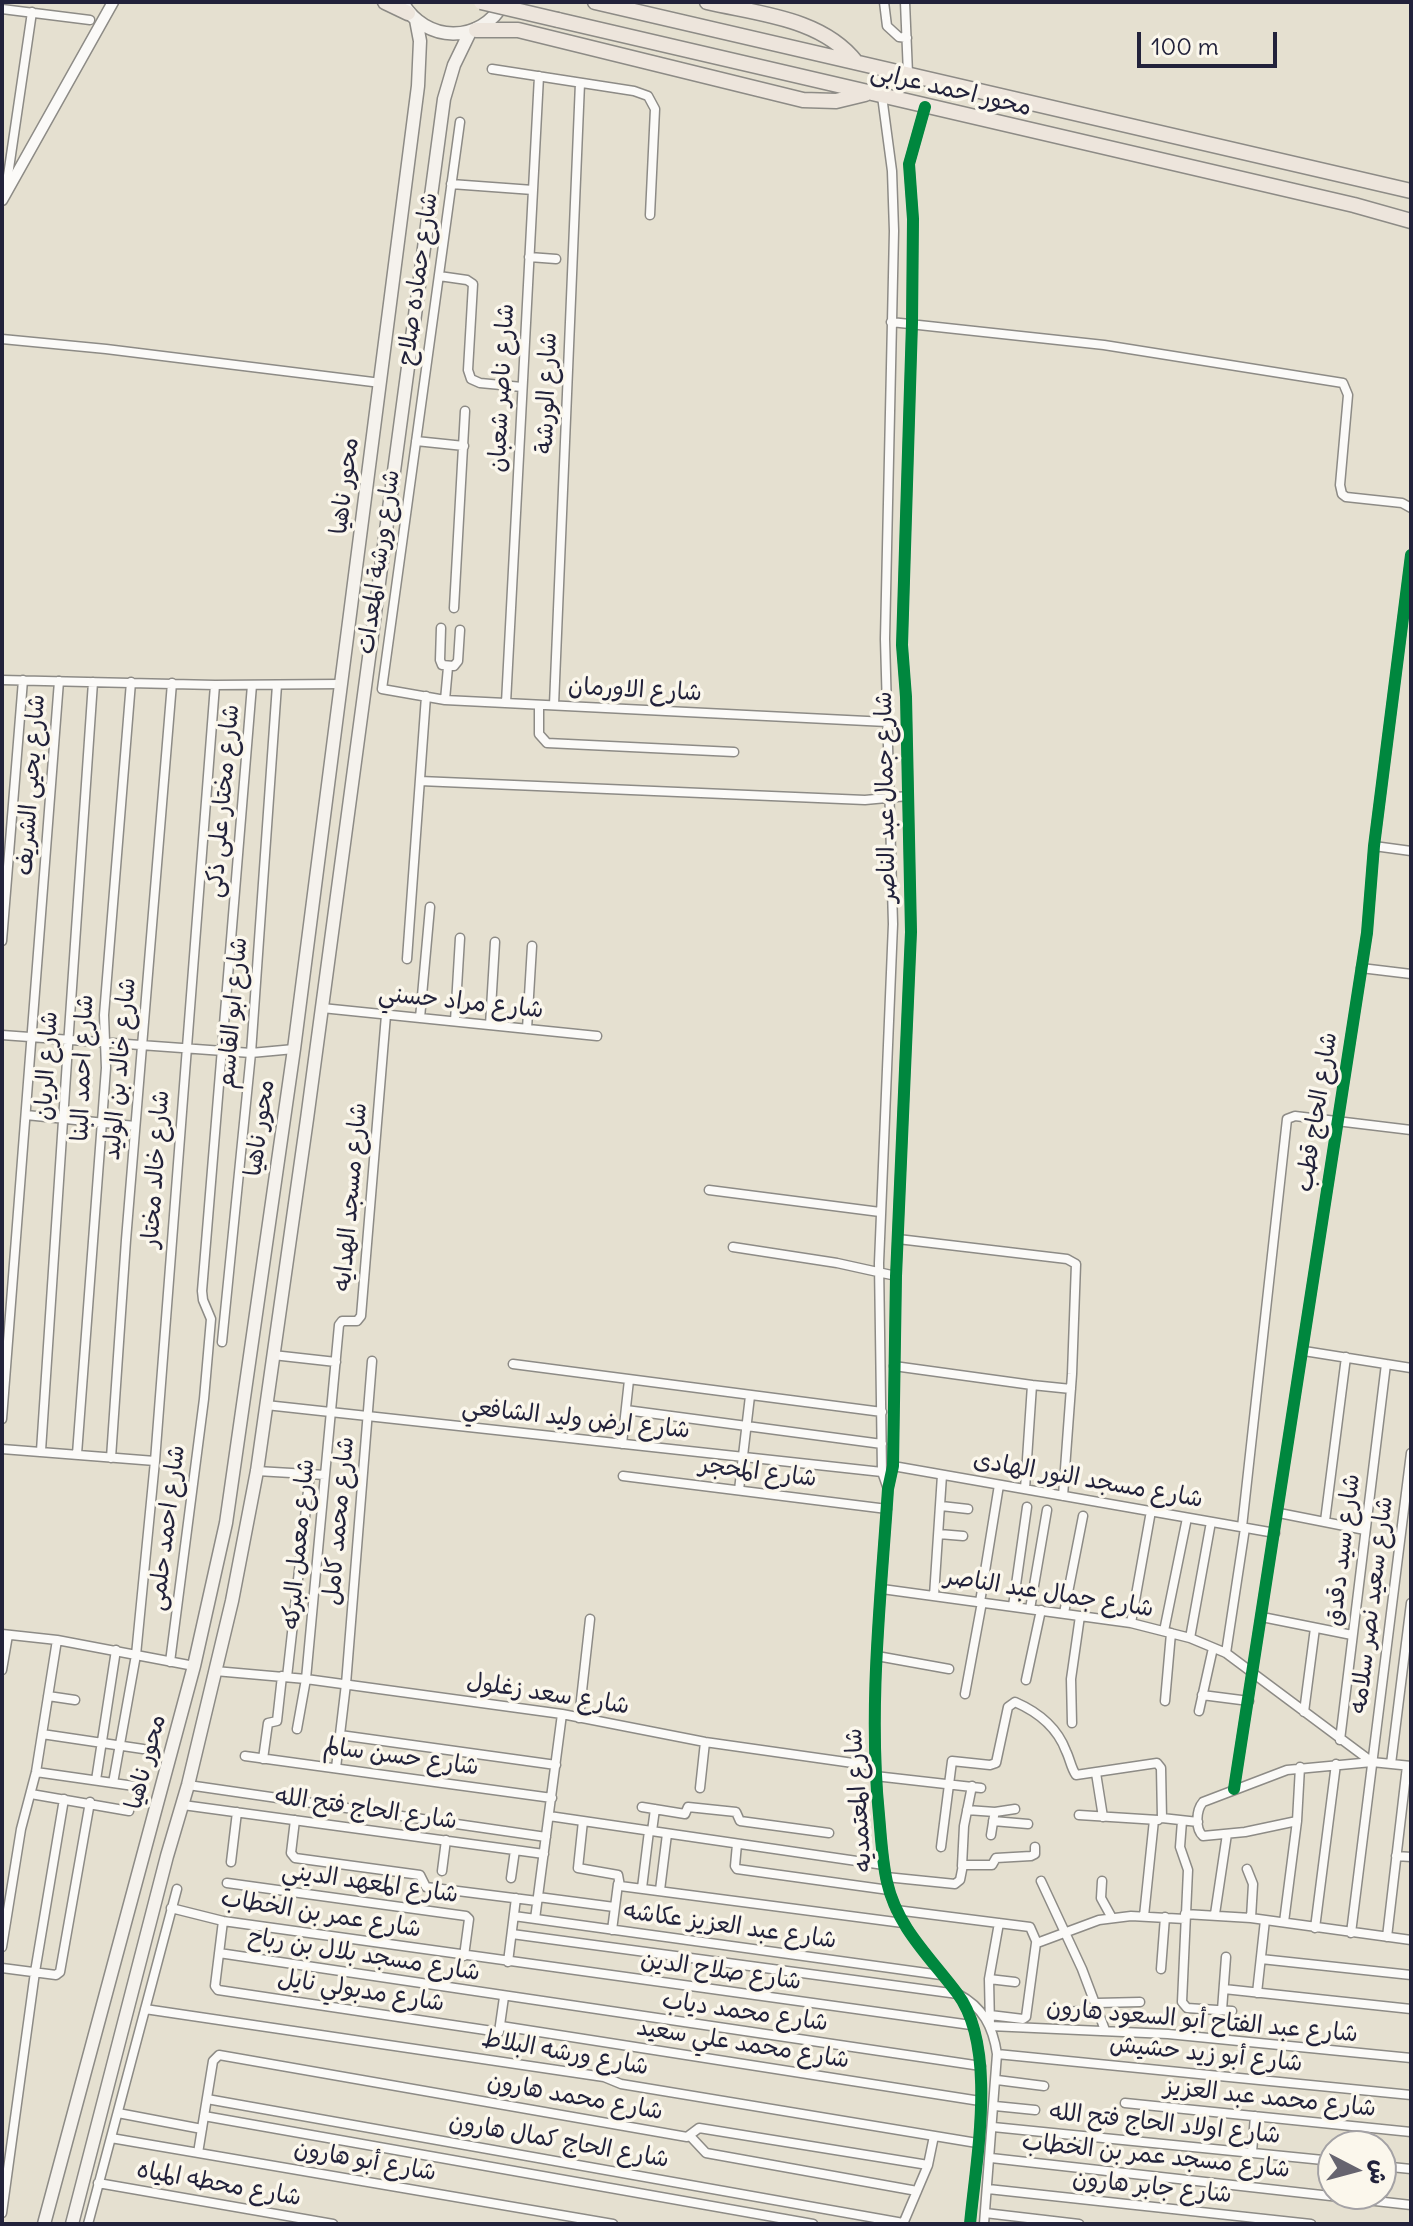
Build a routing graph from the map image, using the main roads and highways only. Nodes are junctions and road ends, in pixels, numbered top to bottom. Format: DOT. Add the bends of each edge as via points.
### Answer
graph roads {
  1 [pos="385,2"];
  2 [pos="481,2"];
  3 [pos="504,2"];
  4 [pos="595,2"];
  5 [pos="707,2"];
  6 [pos="409,12"];
  7 [pos="473,31"];
  8 [pos="857,62"];
  9 [pos="875,95"];
  10 [pos="1411,191"];
  11 [pos="1411,221"];
  12 [pos="334,740"];
  13 [pos="356,743"];
  14 [pos="194,1666"];
  15 [pos="215,1671"];
  16 [pos="44,2224"];
  17 [pos="72,2224"];
  1 -- 6 [label="main road"];
  2 -- 9 [label="main road, محور احمد عرابى, bridge"];
  3 -- 7 [label="main road, محور ناهيا" via="493,18"];
  4 -- 8 [label="main road, محور احمد عرابى"];
  5 -- 8 [label="main road" via="813,28"];
  6 -- 7 [label="main road" via="441,33"];
  6 -- 12 [label="main road, محور ناهيا" via="420,41 418,86"];
  7 -- 9 [label="main road" via="518,30 803,100"];
  7 -- 13 [label="main road, محور ناهيا" via="454,65 444,99"];
  8 -- 10 [label="main road, محور احمد عرابى"];
  9 -- 11 [label="main road, محور احمد عرابى"];
  12 -- 13 [label="main road"];
  12 -- 14 [label="main road, محور ناهيا" via="226,1523"];
  13 -- 15 [label="main road, محور ناهيا" via="257,1471"];
  14 -- 15 [label="main road"];
  14 -- 16 [label="main road, محور ناهيا"];
  15 -- 17 [label="main road, محور ناهيا"];
}
